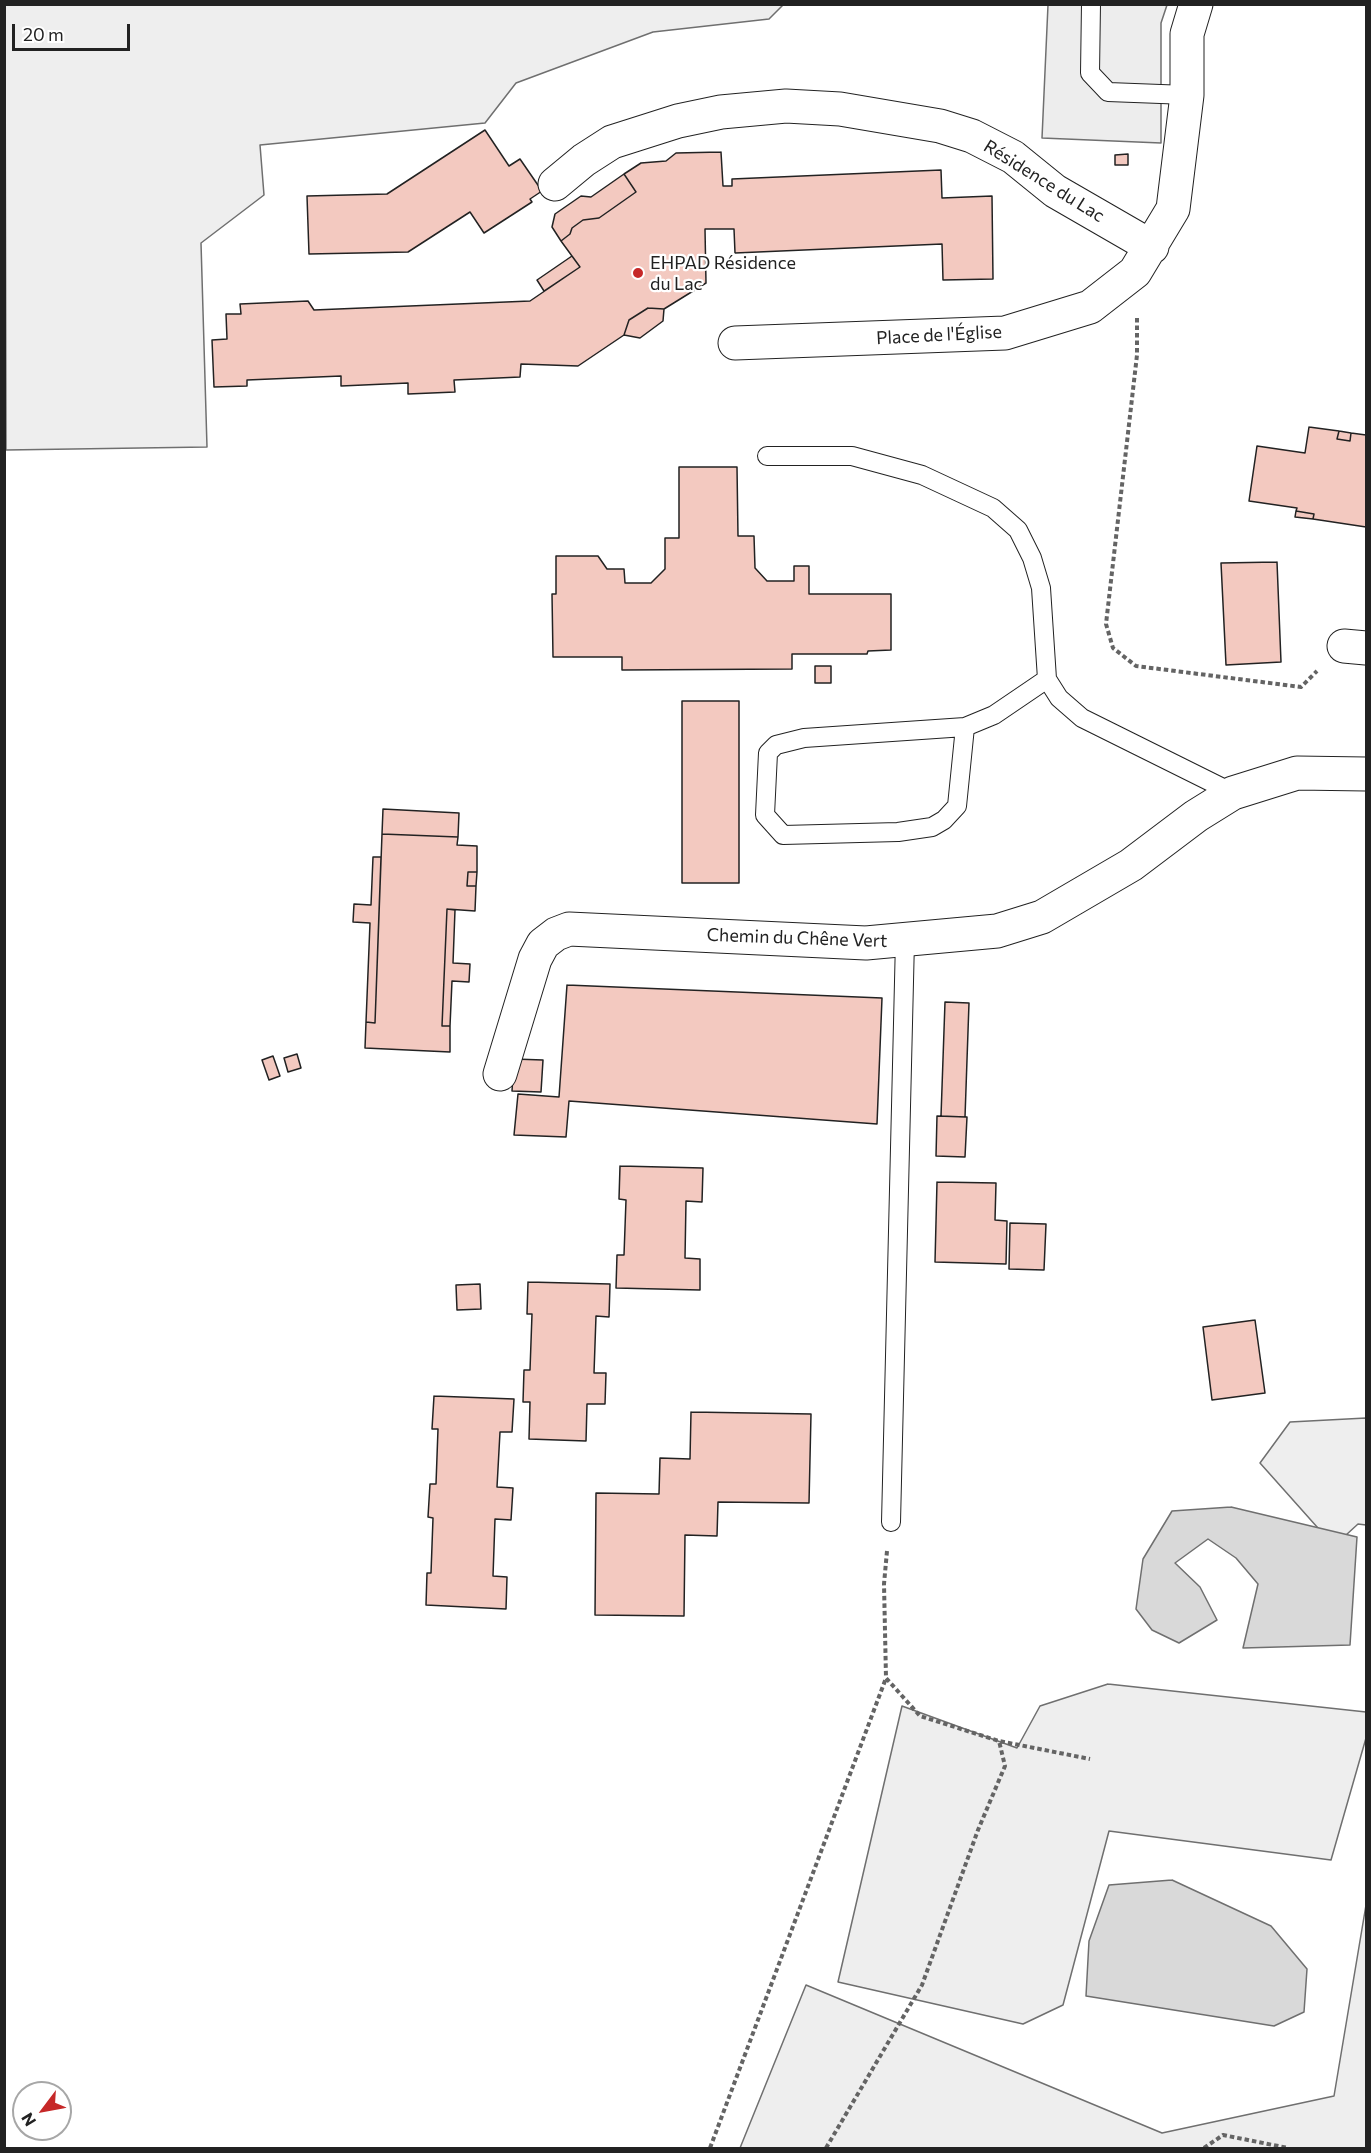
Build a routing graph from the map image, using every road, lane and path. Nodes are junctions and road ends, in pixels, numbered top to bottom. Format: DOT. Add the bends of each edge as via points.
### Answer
graph roads {
  1 [pos="1091,4"];
  2 [pos="1196,4"];
  3 [pos="1187,95"];
  4 [pos="555,184"];
  5 [pos="1144,259"];
  6 [pos="735,343"];
  7 [pos="767,456"];
  8 [pos="1355,647"];
  9 [pos="1047,679"];
  10 [pos="965,727"];
  11 [pos="1366,774"];
  12 [pos="1233,793"];
  13 [pos="905,940"];
  14 [pos="500,1074"];
  15 [pos="891,1522"];
  16 [pos="886,1678"];
  17 [pos="999,1741"];
  18 [pos="1090,1759"];
  19 [pos="710,2148"];
  20 [pos="826,2148"];
  21 [pos="1204,2148"];
  22 [pos="1288,2148"];
  1 -- 3 [label="lane" via="1090,74 1108,92"];
  2 -- 3 [label="street, Place de l'Église" via="1187,34"];
  3 -- 5 [label="street, Place de l'Église" via="1173,209"];
  4 -- 5 [label="street, Résidence du Lac" via="612,142 678,121 786,106 840,109 940,126 1013,156"];
  5 -- 6 [label="street, Place de l'Église" via="1090,307 1005,333"];
  5 -- 8 [label="path" via="1106,624 1113,648 1136,666 1301,687"];
  7 -- 9 [label="lane" via="852,456 922,475 993,507 1018,530 1032,558 1041,588"];
  9 -- 10 [label="lane" via="994,715"];
  9 -- 12 [label="lane" via="1059,698 1082,718"];
  10 -- 10 [label="lane" via="957,806 945,820 932,827 898,832 783,835 765,815 768,753 776,745 804,738"];
  11 -- 12 [label="street, Chemin du Chêne Vert" via="1297,773"];
  12 -- 13 [label="street, Chemin du Chêne Vert" via="1131,865 1042,916 997,931"];
  13 -- 14 [label="street, Chemin du Chêne Vert" via="866,943 569,929 543,944"];
  13 -- 15 [label="lane"];
  15 -- 16 [label="path" via="884,1584"];
  16 -- 17 [label="path" via="920,1716"];
  16 -- 19 [label="path"];
  17 -- 18 [label="path"];
  17 -- 20 [label="path" via="1005,1766 922,1985"];
  21 -- 22 [label="path" via="1223,2135"];
}
